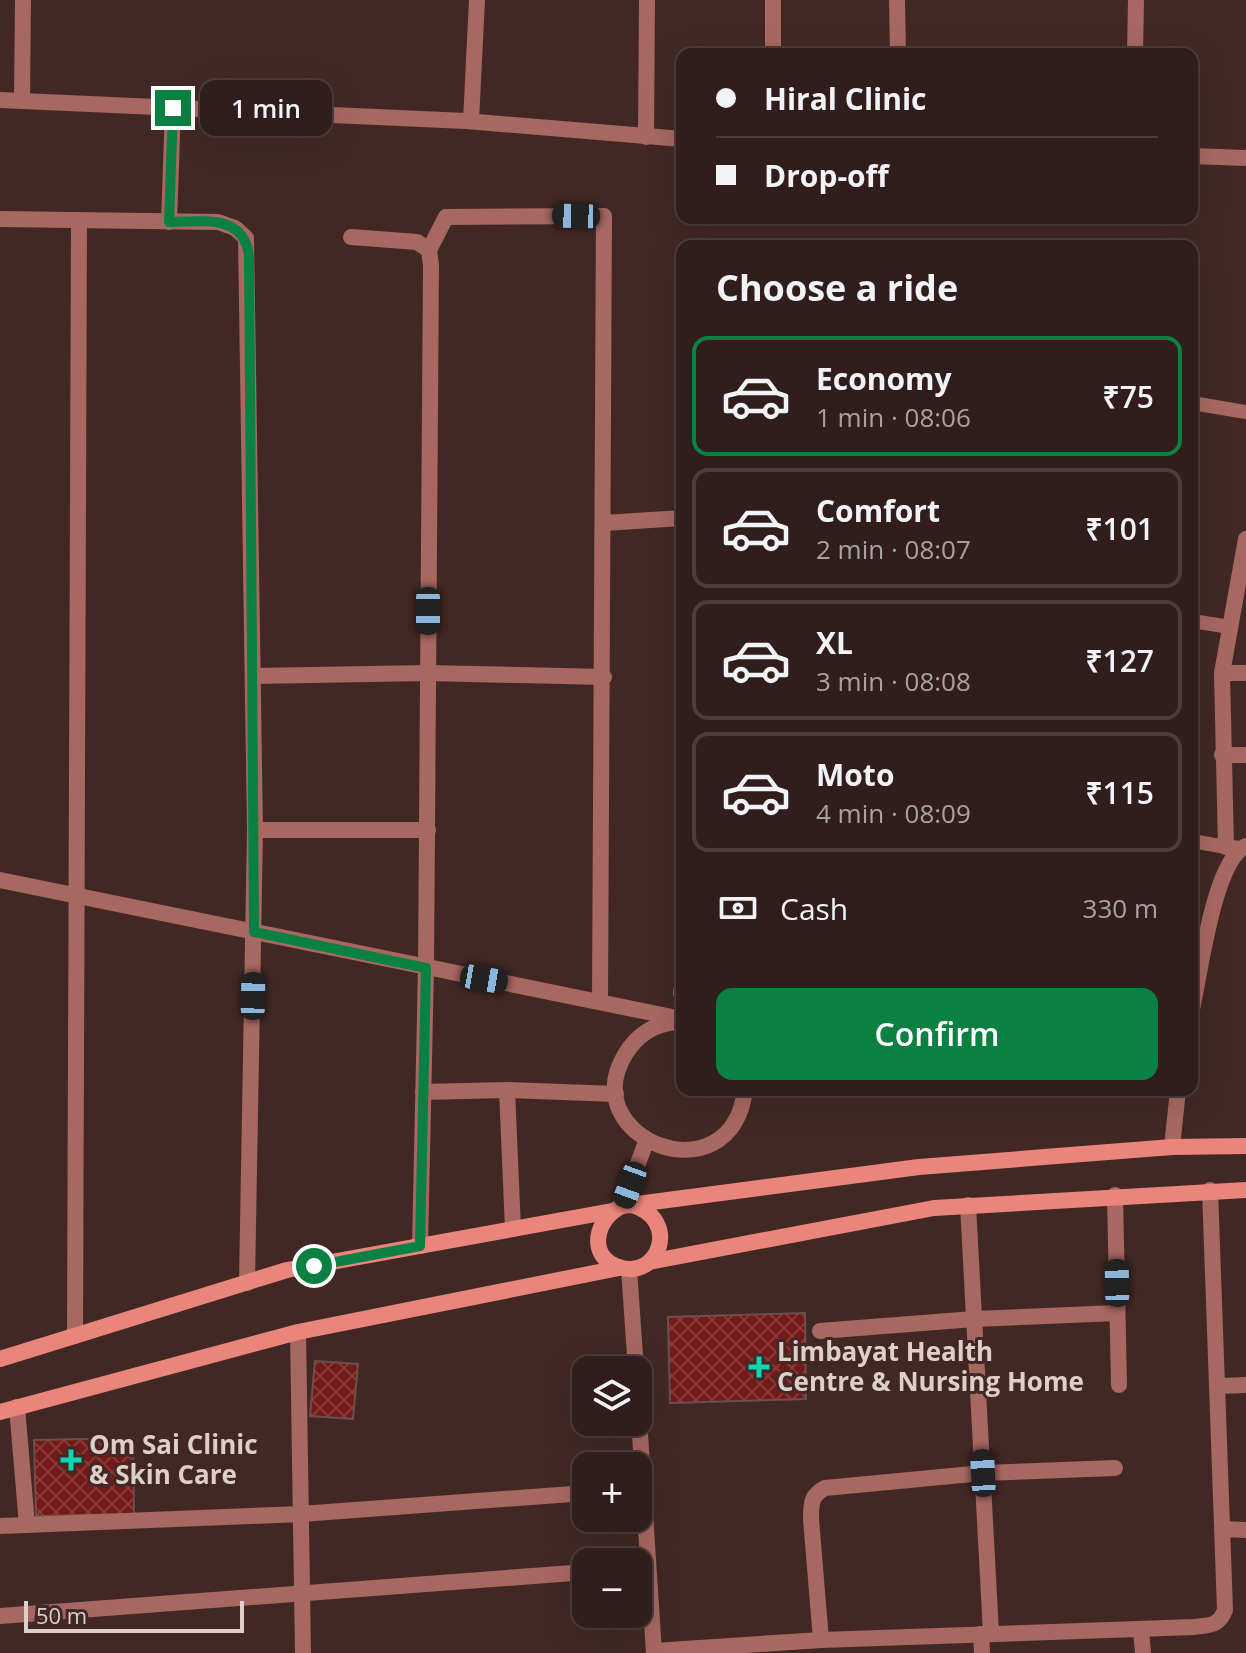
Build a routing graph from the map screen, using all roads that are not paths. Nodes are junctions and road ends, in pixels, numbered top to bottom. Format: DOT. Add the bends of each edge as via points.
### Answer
graph roads {
  1 [pos="23,0"];
  2 [pos="477,0"];
  3 [pos="647,0"];
  4 [pos="773,0"];
  5 [pos="897,0"];
  6 [pos="1136,0"];
  7 [pos="773,48"];
  8 [pos="898,48"];
  9 [pos="1135,48"];
  10 [pos="0,100"];
  11 [pos="22,101"];
  12 [pos="173,108"];
  13 [pos="471,121"];
  14 [pos="646,137"];
  15 [pos="676,139"];
  16 [pos="1198,156"];
  17 [pos="1246,158"];
  18 [pos="0,219"];
  19 [pos="79,220"];
  20 [pos="169,222"];
  21 [pos="351,237"];
  22 [pos="429,250"];
  23 [pos="1198,404"];
  24 [pos="1246,412"];
  25 [pos="676,518"];
  26 [pos="604,523"];
  27 [pos="1246,539"];
  28 [pos="1198,622"];
  29 [pos="1230,627"];
  30 [pos="427,673"];
  31 [pos="1222,673"];
  32 [pos="1246,673"];
  33 [pos="253,676"];
  34 [pos="604,677"];
  35 [pos="1222,755"];
  36 [pos="1246,755"];
  37 [pos="255,830"];
  38 [pos="428,830"];
  39 [pos="1198,842"];
  40 [pos="1237,847"];
  41 [pos="0,880"];
  42 [pos="75,896"];
  43 [pos="254,932"];
  44 [pos="426,968"];
  45 [pos="1198,982"];
  46 [pos="600,1000"];
  47 [pos="676,1019"];
  48 [pos="676,1021"];
  49 [pos="507,1090"];
  50 [pos="423,1092"];
  51 [pos="616,1094"];
  52 [pos="748,1096"];
  53 [pos="1177,1096"];
  54 [pos="646,1142"];
  55 [pos="1246,1146"];
  56 [pos="1172,1147"];
  57 [pos="1210,1190"];
  58 [pos="1246,1190"];
  59 [pos="1115,1195"];
  60 [pos="968,1205"];
  61 [pos="622,1207"];
  62 [pos="513,1229"];
  63 [pos="420,1246"];
  64 [pos="649,1262"];
  65 [pos="624,1268"];
  66 [pos="247,1283"];
  67 [pos="1117,1313"];
  68 [pos="974,1319"];
  69 [pos="820,1331"];
  70 [pos="298,1332"];
  71 [pos="75,1336"];
  72 [pos="634,1356"];
  73 [pos="0,1359"];
  74 [pos="1119,1385"];
  75 [pos="1246,1385"];
  76 [pos="1219,1386"];
  77 [pos="17,1407"];
  78 [pos="0,1412"];
  79 [pos="1115,1468"];
  80 [pos="983,1473"];
  81 [pos="572,1494"];
  82 [pos="301,1514"];
  83 [pos="27,1525"];
  84 [pos="0,1526"];
  85 [pos="1223,1529"];
  86 [pos="1246,1530"];
  87 [pos="572,1573"];
  88 [pos="302,1593"];
  89 [pos="0,1616"];
  90 [pos="651,1628"];
  91 [pos="1141,1629"];
  92 [pos="986,1633"];
  93 [pos="821,1640"];
  94 [pos="654,1652"];
  95 [pos="303,1653"];
  96 [pos="982,1653"];
  97 [pos="1143,1653"];
  1 -- 11 [label="street"];
  2 -- 13 [label="street"];
  3 -- 14 [label="street"];
  4 -- 7 [label="street"];
  5 -- 8 [label="street"];
  6 -- 9 [label="street"];
  10 -- 11 [label="street"];
  11 -- 12 [label="street"];
  12 -- 13 [label="street"];
  12 -- 20 [label="street"];
  13 -- 14 [label="street"];
  14 -- 15 [label="street"];
  16 -- 17 [label="street"];
  18 -- 19 [label="street"];
  19 -- 20 [label="street"];
  19 -- 42 [label="street"];
  20 -- 33 [label="street" via="218,222 246,238"];
  21 -- 22 [label="street" via="417,242"];
  22 -- 26 [label="street" via="446,217 604,216"];
  22 -- 30 [label="street"];
  23 -- 24 [label="lane"];
  25 -- 26 [label="street"];
  26 -- 34 [label="street"];
  27 -- 29 [label="street"];
  28 -- 29 [label="lane"];
  29 -- 31 [label="street"];
  30 -- 33 [label="street"];
  30 -- 34 [label="street"];
  30 -- 38 [label="street"];
  31 -- 32 [label="street"];
  31 -- 35 [label="street"];
  33 -- 37 [label="street"];
  34 -- 46 [label="street"];
  35 -- 36 [label="street"];
  35 -- 40 [label="street"];
  37 -- 38 [label="street"];
  37 -- 43 [label="street"];
  38 -- 44 [label="street"];
  39 -- 40 [label="lane"];
  40 -- 45 [label="street" via="1221,879"];
  41 -- 42 [label="street"];
  42 -- 43 [label="street"];
  42 -- 71 [label="street"];
  43 -- 44 [label="street"];
  43 -- 66 [label="street"];
  44 -- 46 [label="street"];
  44 -- 50 [label="street"];
  46 -- 47 [label="street"];
  48 -- 51 [label="street" via="659,1024 635,1039 619,1064"];
  49 -- 50 [label="street"];
  49 -- 51 [label="street"];
  49 -- 62 [label="street"];
  50 -- 63 [label="street"];
  51 -- 54 [label="street" via="625,1121"];
  52 -- 54 [label="street" via="727,1132 703,1148 674,1151"];
  53 -- 56 [label="street"];
  54 -- 61 [label="street"];
  55 -- 56 [label="main road"];
  56 -- 61 [label="main road" via="919,1167"];
  57 -- 58 [label="main road"];
  57 -- 59 [label="main road"];
  57 -- 76 [label="street"];
  59 -- 60 [label="main road"];
  59 -- 67 [label="street"];
  60 -- 64 [label="main road"];
  60 -- 68 [label="street"];
  61 -- 62 [label="main road"];
  61 -- 64 [label="main road" via="651,1214 661,1233"];
  61 -- 65 [label="main road" via="605,1217 597,1236 603,1256"];
  62 -- 63 [label="main road"];
  63 -- 66 [label="main road" via="287,1270"];
  64 -- 65 [label="main road"];
  65 -- 70 [label="main road"];
  65 -- 72 [label="street"];
  66 -- 71 [label="main road"];
  67 -- 68 [label="street"];
  67 -- 74 [label="street"];
  68 -- 69 [label="street"];
  68 -- 80 [label="street"];
  70 -- 77 [label="main road"];
  70 -- 82 [label="street"];
  71 -- 73 [label="main road"];
  75 -- 76 [label="street"];
  76 -- 85 [label="street"];
  77 -- 78 [label="main road"];
  77 -- 83 [label="street"];
  79 -- 80 [label="street"];
  80 -- 92 [label="street"];
  80 -- 93 [label="street" via="816,1492 811,1519"];
  81 -- 82 [label="street"];
  82 -- 83 [label="street"];
  82 -- 88 [label="street"];
  83 -- 84 [label="street"];
  85 -- 86 [label="street"];
  85 -- 91 [label="street" via="1222,1619 1214,1625"];
  87 -- 88 [label="street"];
  88 -- 89 [label="street"];
  88 -- 95 [label="street"];
  90 -- 94 [label="street"];
  91 -- 92 [label="street"];
  91 -- 97 [label="street"];
  92 -- 93 [label="street"];
  92 -- 96 [label="street"];
  93 -- 94 [label="street"];
}
